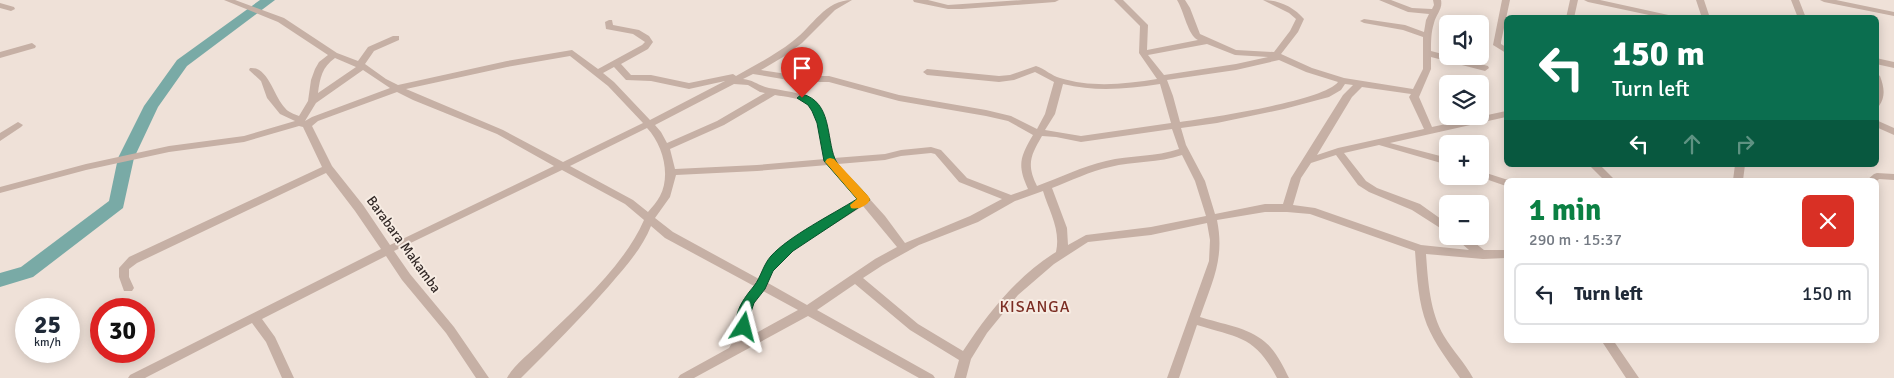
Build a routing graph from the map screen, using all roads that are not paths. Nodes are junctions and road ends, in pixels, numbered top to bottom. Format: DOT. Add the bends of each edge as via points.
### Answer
graph roads {
  1 [pos="228,0"];
  2 [pos="848,0"];
  3 [pos="917,0"];
  4 [pos="1055,0"];
  5 [pos="1118,0"];
  6 [pos="1181,0"];
  7 [pos="1266,0"];
  8 [pos="1383,0"];
  9 [pos="1437,0"];
  10 [pos="1506,0"];
  11 [pos="1574,0"];
  12 [pos="1588,0"];
  13 [pos="1700,0"];
  14 [pos="1795,0"];
  15 [pos="1824,0"];
  16 [pos="1877,0"];
  17 [pos="1607,2"];
  18 [pos="950,4"];
  19 [pos="0,5"];
  20 [pos="12,9"];
  21 [pos="1882,11"];
  22 [pos="1434,12"];
  23 [pos="1894,14"];
  24 [pos="1571,15"];
  25 [pos="1649,15"];
  26 [pos="1705,15"];
  27 [pos="1801,15"];
  28 [pos="1364,21"];
  29 [pos="609,22"];
  30 [pos="1426,36"];
  31 [pos="396,38"];
  32 [pos="1207,42"];
  33 [pos="32,46"];
  34 [pos="1220,47"];
  35 [pos="1504,49"];
  36 [pos="1143,53"];
  37 [pos="1427,53"];
  38 [pos="0,55"];
  39 [pos="334,55"];
  40 [pos="1278,56"];
  41 [pos="1879,62"];
  42 [pos="615,63"];
  43 [pos="361,65"];
  44 [pos="1894,65"];
  45 [pos="1239,67"];
  46 [pos="1485,68"];
  47 [pos="253,70"];
  48 [pos="927,72"];
  49 [pos="598,73"];
  50 [pos="747,73"];
  51 [pos="1162,79"];
  52 [pos="732,81"];
  53 [pos="1343,81"];
  54 [pos="1059,82"];
  55 [pos="1359,84"];
  56 [pos="398,88"];
  57 [pos="773,92"];
  58 [pos="1416,92"];
  59 [pos="313,101"];
  60 [pos="1504,114"];
  61 [pos="302,122"];
  62 [pos="649,124"];
  63 [pos="1879,124"];
  64 [pos="18,125"];
  65 [pos="1178,126"];
  66 [pos="1430,130"];
  67 [pos="1894,132"];
  68 [pos="1037,133"];
  69 [pos="0,138"];
  70 [pos="1380,142"];
  71 [pos="665,147"];
  72 [pos="1184,151"];
  73 [pos="1338,151"];
  74 [pos="1439,159"];
  75 [pos="830,161"];
  76 [pos="1308,161"];
  77 [pos="559,166"];
  78 [pos="1596,167"];
  79 [pos="328,168"];
  80 [pos="671,172"];
  81 [pos="1893,175"];
  82 [pos="1489,177"];
  83 [pos="1608,178"];
  84 [pos="1874,178"];
  85 [pos="1504,182"];
  86 [pos="1046,186"];
  87 [pos="0,190"];
  88 [pos="1034,190"];
  89 [pos="865,200"];
  90 [pos="1011,200"];
  91 [pos="1287,208"];
  92 [pos="1210,218"];
  93 [pos="649,219"];
  94 [pos="1439,223"];
  95 [pos="1469,245"];
  96 [pos="903,248"];
  97 [pos="1420,249"];
  98 [pos="388,250"];
  99 [pos="1061,254"];
  100 [pos="1504,254"];
  101 [pos="1482,255"];
  102 [pos="856,278"];
  103 [pos="761,286"];
  104 [pos="128,288"];
  105 [pos="807,311"];
  106 [pos="254,317"];
  107 [pos="1194,320"];
  108 [pos="1609,343"];
  109 [pos="734,351"];
  110 [pos="966,358"];
  111 [pos="134,378"];
  112 [pos="288,378"];
  113 [pos="483,378"];
  114 [pos="513,378"];
  115 [pos="684,378"];
  116 [pos="928,378"];
  117 [pos="960,378"];
  118 [pos="1173,378"];
  119 [pos="1283,378"];
  120 [pos="1467,378"];
  121 [pos="1633,378"];
  1 -- 39 [label="street" via="282,20"];
  2 -- 50 [label="street" via="832,8 793,45"];
  3 -- 18 [label="street"];
  4 -- 18 [label="street" via="1011,5"];
  5 -- 36 [label="street" via="1144,25"];
  6 -- 32 [label="street" via="1193,32"];
  7 -- 40 [label="street" via="1292,11 1300,19"];
  8 -- 22 [label="street" via="1411,10"];
  9 -- 22 [label="street"];
  10 -- 35 [label="street" via="1496,42"];
  11 -- 24 [label="street"];
  12 -- 17 [label="street"];
  13 -- 26 [label="street"];
  14 -- 27 [label="street"];
  15 -- 21 [label="street"];
  16 -- 21 [label="street"];
  17 -- 25 [label="street"];
  19 -- 20 [label="street"];
  21 -- 23 [label="street"];
  22 -- 30 [label="street"];
  28 -- 30 [label="street" via="1405,28"];
  29 -- 42 [label="street" via="609,27 632,30 649,42"];
  30 -- 37 [label="street"];
  31 -- 43 [label="street" via="371,50"];
  32 -- 34 [label="street"];
  32 -- 36 [label="street"];
  33 -- 38 [label="street"];
  34 -- 40 [label="street" via="1245,54"];
  34 -- 45 [label="street"];
  36 -- 51 [label="street"];
  37 -- 46 [label="street"];
  37 -- 58 [label="street" via="1427,69"];
  39 -- 43 [label="street"];
  39 -- 59 [label="street" via="320,65"];
  40 -- 45 [label="street"];
  40 -- 53 [label="street"];
  41 -- 44 [label="street"];
  42 -- 49 [label="street"];
  42 -- 50 [label="street" via="630,78 651,78 682,86"];
  43 -- 56 [label="street"];
  43 -- 59 [label="street"];
  45 -- 51 [label="street"];
  47 -- 61 [label="street" via="265,80 272,98 283,112"];
  48 -- 54 [label="street" via="999,79 1036,69"];
  49 -- 56 [label="street" via="576,55 565,53"];
  49 -- 62 [label="street"];
  50 -- 52 [label="street"];
  50 -- 68 [label="street" via="800,79 825,78 899,98 1011,119"];
  51 -- 54 [label="street" via="1103,88"];
  51 -- 65 [label="street"];
  52 -- 57 [label="street" via="750,82"];
  52 -- 62 [label="street"];
  53 -- 55 [label="street"];
  53 -- 65 [label="street" via="1338,88 1311,100"];
  54 -- 68 [label="street" via="1050,114"];
  55 -- 58 [label="street"];
  55 -- 76 [label="street" via="1348,95"];
  56 -- 61 [label="street"];
  56 -- 77 [label="street" via="500,132"];
  57 -- 71 [label="street" via="702,134"];
  57 -- 75 [label="street" via="798,96 812,103 822,123"];
  58 -- 66 [label="street" via="1416,103"];
  59 -- 61 [label="street"];
  60 -- 66 [label="street"];
  61 -- 79 [label="street, Barabara Makamba"];
  61 -- 87 [label="street" via="244,139 169,149 86,166"];
  62 -- 71 [label="street"];
  62 -- 77 [label="street"];
  63 -- 67 [label="street"];
  64 -- 69 [label="street"];
  65 -- 68 [label="street" via="1081,139"];
  65 -- 72 [label="street"];
  66 -- 70 [label="street"];
  68 -- 88 [label="street" via="1026,155 1027,176"];
  70 -- 73 [label="street"];
  70 -- 74 [label="street"];
  71 -- 80 [label="street"];
  72 -- 86 [label="street" via="1106,164"];
  72 -- 92 [label="street" via="1196,170"];
  73 -- 76 [label="street"];
  73 -- 94 [label="street" via="1362,183 1416,207"];
  75 -- 80 [label="street"];
  75 -- 89 [label="street"];
  75 -- 90 [label="street" via="934,150 963,180"];
  76 -- 91 [label="street" via="1296,178"];
  77 -- 93 [label="street" via="629,202"];
  77 -- 98 [label="street"];
  78 -- 83 [label="street"];
  79 -- 98 [label="street, Barabara Makamba"];
  79 -- 104 [label="street" via="133,260 124,268"];
  80 -- 93 [label="street" via="665,197"];
  81 -- 84 [label="street"];
  82 -- 85 [label="street"];
  86 -- 88 [label="street"];
  86 -- 99 [label="street" via="1062,228 1064,245"];
  88 -- 90 [label="street"];
  89 -- 96 [label="street"];
  89 -- 103 [label="street" via="788,248 768,269"];
  90 -- 96 [label="street"];
  91 -- 92 [label="street" via="1265,208"];
  91 -- 97 [label="street" via="1311,211"];
  92 -- 99 [label="street" via="1086,239"];
  92 -- 107 [label="street" via="1217,249"];
  93 -- 103 [label="street" via="669,235"];
  93 -- 114 [label="street" via="638,242 615,273"];
  95 -- 101 [label="street"];
  96 -- 102 [label="street"];
  97 -- 101 [label="street"];
  97 -- 120 [label="street" via="1433,325"];
  98 -- 106 [label="street"];
  98 -- 113 [label="street, Barabara Makamba"];
  99 -- 110 [label="street" via="1014,292 982,330"];
  100 -- 101 [label="street"];
  102 -- 105 [label="street"];
  102 -- 110 [label="street" via="914,327"];
  103 -- 105 [label="street"];
  103 -- 109 [label="street" via="744,311 744,333"];
  105 -- 109 [label="street"];
  105 -- 116 [label="street"];
  106 -- 111 [label="street"];
  106 -- 112 [label="street" via="271,340"];
  107 -- 118 [label="street"];
  107 -- 119 [label="street" via="1243,335 1260,344"];
  108 -- 121 [label="street"];
  109 -- 115 [label="street"];
  110 -- 117 [label="street"];
}
